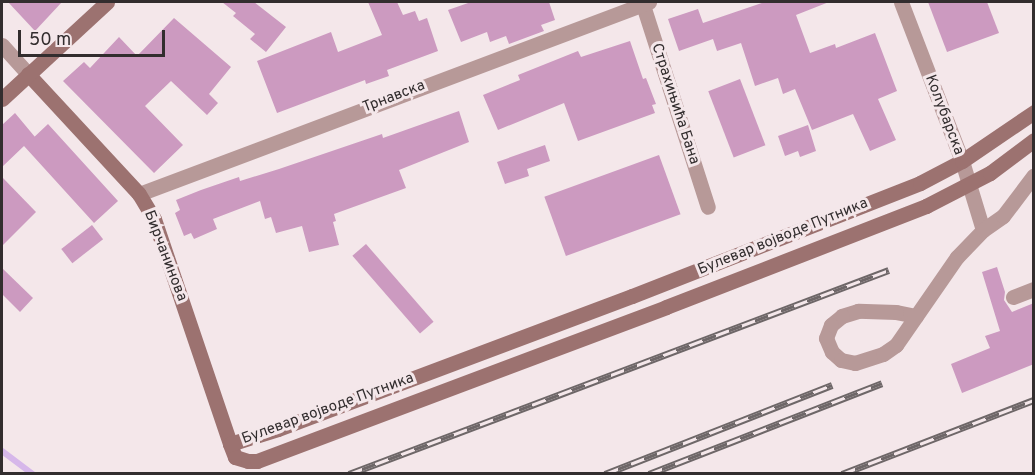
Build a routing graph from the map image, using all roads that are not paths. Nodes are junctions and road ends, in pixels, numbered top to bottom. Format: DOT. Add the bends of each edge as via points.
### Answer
graph roads {
  1 [pos="107,2"];
  2 [pos="644,2"];
  3 [pos="901,2"];
  4 [pos="2,45"];
  5 [pos="28,74"];
  6 [pos="2,99"];
  7 [pos="1034,112"];
  8 [pos="1034,141"];
  9 [pos="962,161"];
  10 [pos="1034,174"];
  11 [pos="969,185"];
  12 [pos="139,194"];
  13 [pos="708,207"];
  14 [pos="983,230"];
  15 [pos="1034,289"];
  16 [pos="1013,297"];
  17 [pos="916,316"];
  18 [pos="230,444"];
  1 -- 5 [label="main road"];
  2 -- 12 [label="street, Трнавска"];
  2 -- 13 [label="street, Страхињића Бана"];
  3 -- 9 [label="street, Колубарска"];
  4 -- 5 [label="street, Бирчанинова"];
  5 -- 6 [label="main road"];
  5 -- 12 [label="main road, Бирчанинова"];
  7 -- 9 [label="main road, Булевар војводе Путника"];
  8 -- 11 [label="main road, Булевар војводе Путника"];
  9 -- 11 [label="street, Колубарска"];
  9 -- 18 [label="main road, Булевар војводе Путника" via="920,183 632,296"];
  10 -- 14 [label="street" via="1003,216"];
  11 -- 14 [label="street, Колубарска"];
  11 -- 18 [label="main road, Булевар војводе Путника" via="926,206 775,265 257,461 235,457"];
  12 -- 18 [label="main road, Бирчанинова" via="154,219"];
  14 -- 17 [label="street" via="957,257"];
  15 -- 16 [label="street"];
  17 -- 17 [label="street" via="896,345 868,360 841,360 826,338 831,325 842,315 858,311"];
}
